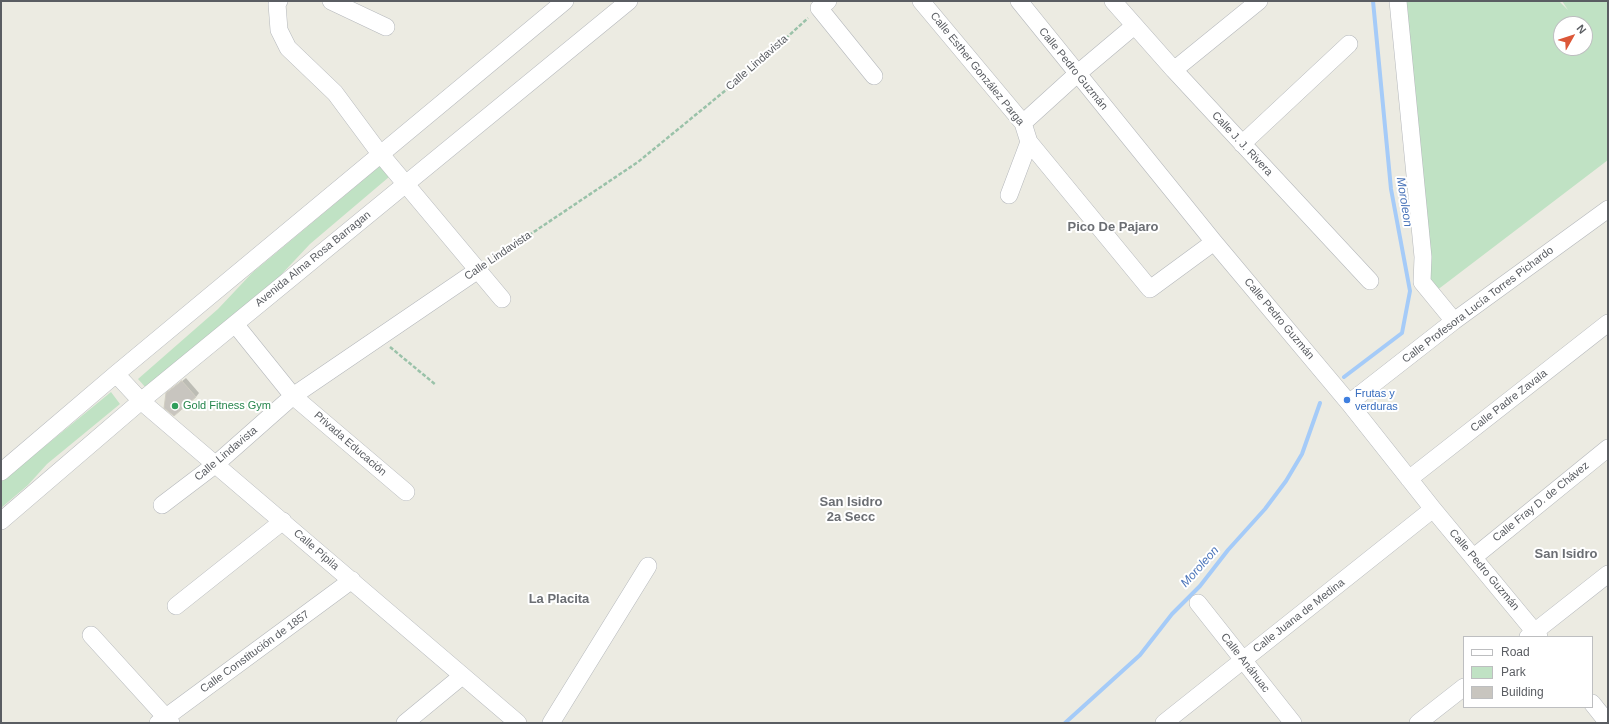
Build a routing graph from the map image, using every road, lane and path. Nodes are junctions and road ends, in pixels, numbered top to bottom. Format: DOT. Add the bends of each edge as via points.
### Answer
graph roads {
  1 [pos="332,1"];
  2 [pos="565,1"];
  3 [pos="629,1"];
  4 [pos="921,1"];
  5 [pos="1019,1"];
  6 [pos="1259,1"];
  7 [pos="1398,1"];
  8 [pos="1117,2"];
  9 [pos="278,3"];
  10 [pos="824,5"];
  11 [pos="1134,26"];
  12 [pos="386,27"];
  13 [pos="1349,44"];
  14 [pos="1174,70"];
  15 [pos="1077,74"];
  16 [pos="874,76"];
  17 [pos="1023,123"];
  18 [pos="1030,142"];
  19 [pos="1242,144"];
  20 [pos="380,154"];
  21 [pos="405,184"];
  22 [pos="1009,195"];
  23 [pos="1608,209"];
  24 [pos="1214,242"];
  25 [pos="478,270"];
  26 [pos="1370,281"];
  27 [pos="502,299"];
  28 [pos="1454,321"];
  29 [pos="1608,323"];
  30 [pos="235,324"];
  31 [pos="378,338"];
  32 [pos="116,374"];
  33 [pos="436,385"];
  34 [pos="294,396"];
  35 [pos="141,401"];
  36 [pos="1349,403"];
  37 [pos="1608,448"];
  38 [pos="216,464"];
  39 [pos="1,472"];
  40 [pos="1409,479"];
  41 [pos="406,492"];
  42 [pos="162,505"];
  43 [pos="1433,509"];
  44 [pos="1,521"];
  45 [pos="284,521"];
  46 [pos="1474,557"];
  47 [pos="648,566"];
  48 [pos="1608,574"];
  49 [pos="352,580"];
  50 [pos="1198,603"];
  51 [pos="176,606"];
  52 [pos="91,635"];
  53 [pos="1534,635"];
  54 [pos="1243,660"];
  55 [pos="462,676"];
  56 [pos="1463,688"];
  57 [pos="1593,704"];
  58 [pos="165,721"];
  59 [pos="405,723"];
  60 [pos="518,723"];
  61 [pos="551,723"];
  62 [pos="1164,723"];
  63 [pos="1293,723"];
  64 [pos="1418,723"];
  65 [pos="1608,723"];
  1 -- 12 [label="street"];
  2 -- 20 [label="street"];
  3 -- 21 [label="street, Avenida Alma Rosa Barragan"];
  4 -- 17 [label="street, Calle Esther González Parga"];
  5 -- 15 [label="street, Calle Pedro Guzmán"];
  6 -- 14 [label="street"];
  7 -- 28 [label="street" via="1422,250 1422,282"];
  8 -- 11 [label="street, Calle J. J. Rivera"];
  9 -- 20 [label="street" via="279,30 288,48 335,93"];
  10 -- 16 [label="street"];
  10 -- 25 [label="path, Calle Lindavista" via="759,63 638,162"];
  11 -- 14 [label="street, Calle J. J. Rivera"];
  11 -- 15 [label="street"];
  13 -- 19 [label="street"];
  14 -- 19 [label="street, Calle J. J. Rivera"];
  15 -- 17 [label="street"];
  15 -- 24 [label="street, Calle Pedro Guzmán"];
  17 -- 18 [label="street, Calle Esther González Parga"];
  18 -- 22 [label="street"];
  18 -- 24 [label="street, Calle Esther González Parga" via="1150,289"];
  19 -- 26 [label="street, Calle J. J. Rivera"];
  20 -- 21 [label="street"];
  20 -- 32 [label="street"];
  21 -- 25 [label="street"];
  21 -- 30 [label="street, Avenida Alma Rosa Barragan"];
  23 -- 28 [label="street, Calle Profesora Lucía Torres Pichardo"];
  24 -- 36 [label="street, Calle Pedro Guzmán"];
  25 -- 27 [label="street"];
  25 -- 31 [label="street, Calle Lindavista"];
  28 -- 36 [label="street, Calle Profesora Lucía Torres Pichardo"];
  29 -- 40 [label="street, Calle Padre Zavala"];
  30 -- 34 [label="street, Privada Educación"];
  30 -- 35 [label="street, Avenida Alma Rosa Barragan"];
  31 -- 33 [label="path"];
  31 -- 34 [label="street, Calle Lindavista"];
  32 -- 35 [label="street, Calle Pípila"];
  32 -- 39 [label="street"];
  34 -- 38 [label="street, Calle Lindavista"];
  34 -- 41 [label="street, Privada Educación"];
  35 -- 38 [label="street, Calle Pípila"];
  35 -- 44 [label="street, Avenida Alma Rosa Barragan"];
  36 -- 40 [label="street, Calle Pedro Guzmán"];
  37 -- 46 [label="street, Calle Fray D. de Chávez"];
  38 -- 42 [label="street, Calle Lindavista"];
  38 -- 45 [label="street, Calle Pípila"];
  40 -- 43 [label="street, Calle Pedro Guzmán"];
  43 -- 46 [label="street, Calle Pedro Guzmán"];
  43 -- 54 [label="street, Calle Juana de Medina"];
  45 -- 49 [label="street, Calle Pípila"];
  45 -- 51 [label="street"];
  46 -- 53 [label="street, Calle Pedro Guzmán"];
  47 -- 61 [label="street"];
  48 -- 53 [label="street"];
  49 -- 55 [label="street, Calle Pípila"];
  49 -- 58 [label="street, Calle Constitución de 1857"];
  50 -- 54 [label="street, Calle Anáhuac"];
  52 -- 58 [label="street"];
  54 -- 62 [label="street, Calle Juana de Medina"];
  54 -- 63 [label="street, Calle Anáhuac"];
  55 -- 59 [label="street"];
  55 -- 60 [label="street, Calle Pípila"];
  56 -- 64 [label="street"];
  57 -- 65 [label="street"];
}
